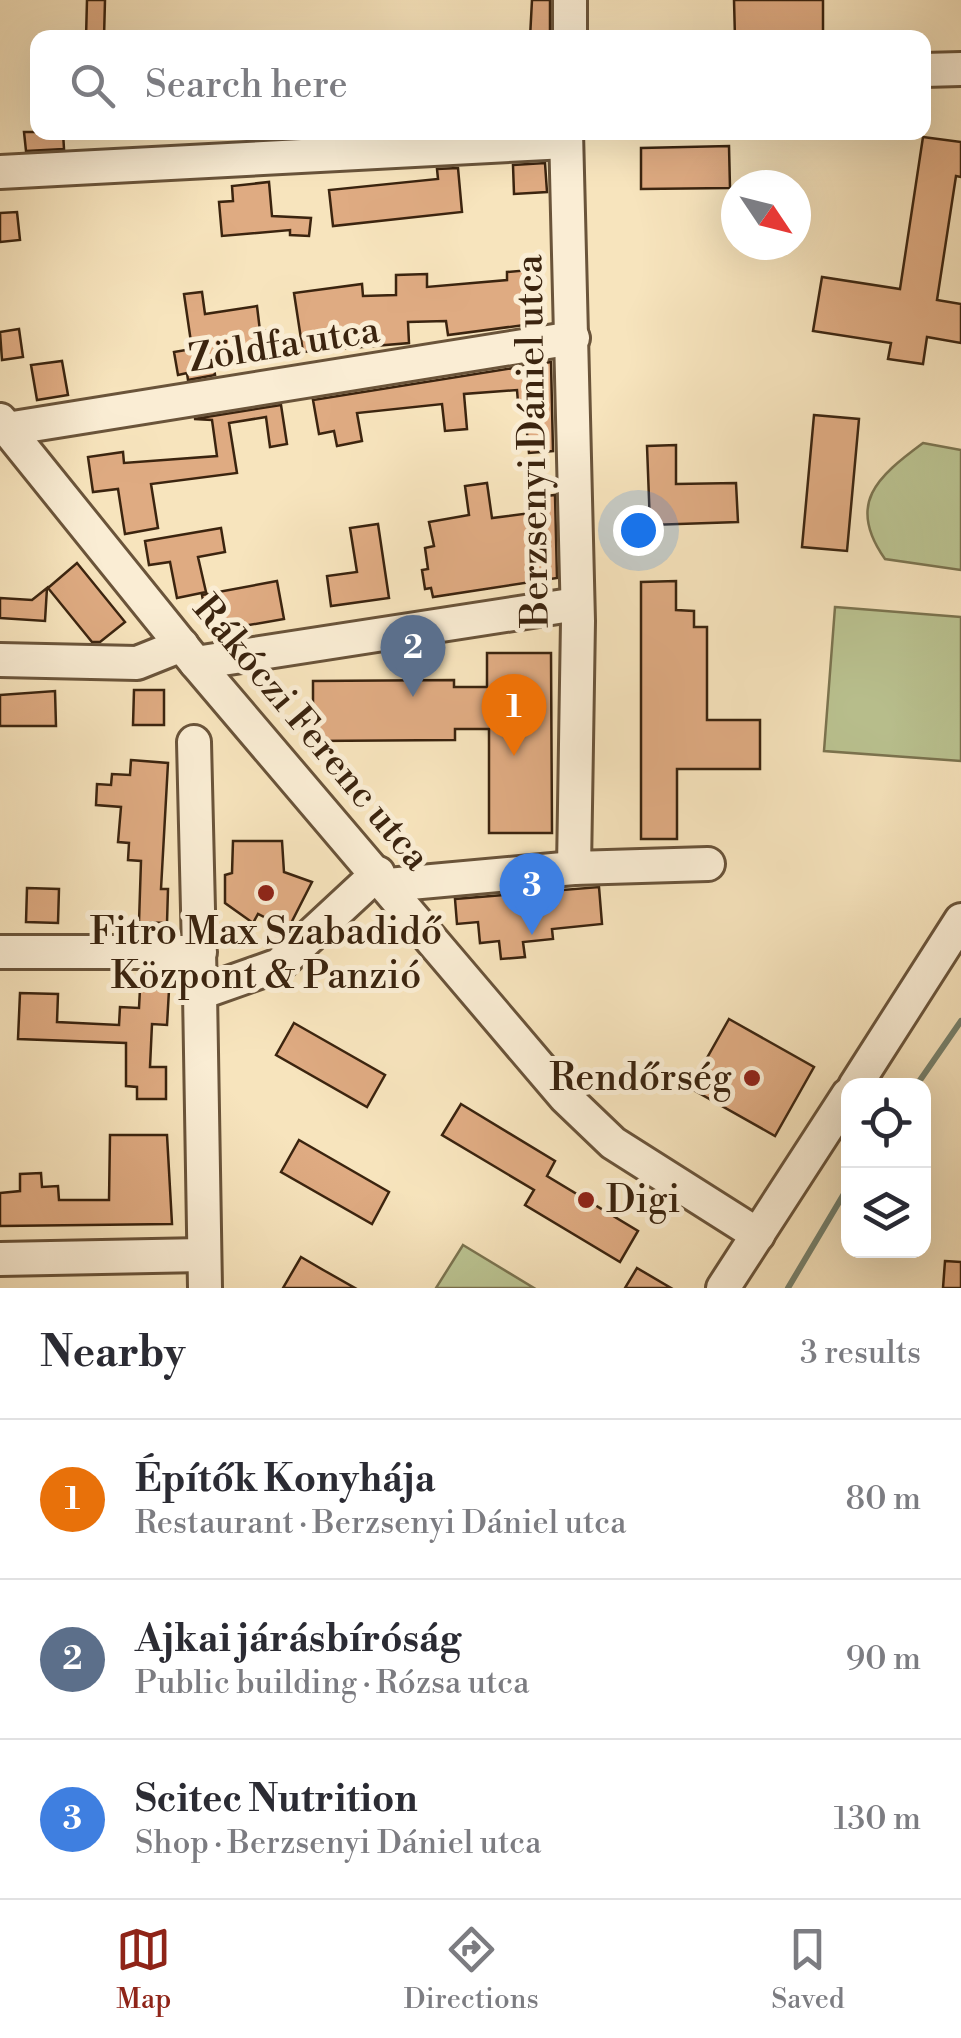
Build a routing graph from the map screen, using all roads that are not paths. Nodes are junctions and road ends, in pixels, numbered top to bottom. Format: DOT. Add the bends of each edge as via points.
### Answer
graph roads {
  1 [pos="570,0"];
  2 [pos="570,30"];
  3 [pos="931,70"];
  4 [pos="961,70"];
  5 [pos="517,140"];
  6 [pos="566,140"];
  7 [pos="0,172"];
  8 [pos="573,338"];
  9 [pos="4,424"];
  10 [pos="577,604"];
  11 [pos="189,654"];
  12 [pos="0,660"];
  13 [pos="194,742"];
  14 [pos="708,864"];
  15 [pos="574,868"];
  16 [pos="383,879"];
  17 [pos="961,920"];
  18 [pos="0,952"];
  19 [pos="200,952"];
  20 [pos="200,993"];
  21 [pos="860,1078"];
  22 [pos="841,1106"];
  23 [pos="758,1236"];
  24 [pos="203,1255"];
  25 [pos="8,1269"];
  26 [pos="204,1288"];
  27 [pos="723,1288"];
  1 -- 2 [label="street"];
  3 -- 4 [label="street"];
  5 -- 7 [label="street"];
  6 -- 8 [label="street, Berzsenyi Dániel utca"];
  8 -- 9 [label="street, Zöldfa utca"];
  8 -- 10 [label="street, Berzsenyi Dániel utca"];
  9 -- 11 [label="street, Rákóczi Ferenc utca"];
  10 -- 11 [label="street"];
  10 -- 15 [label="street, Berzsenyi Dániel utca"];
  11 -- 12 [label="street" via="137,663"];
  11 -- 16 [label="street, Rákóczi Ferenc utca"];
  13 -- 19 [label="street"];
  14 -- 15 [label="street"];
  15 -- 16 [label="street"];
  16 -- 20 [label="street" via="279,965"];
  16 -- 23 [label="street, Rákóczi Ferenc utca" via="612,1144"];
  17 -- 21 [label="street"];
  18 -- 19 [label="street"];
  19 -- 20 [label="street"];
  20 -- 24 [label="street"];
  22 -- 23 [label="street"];
  23 -- 27 [label="street"];
  24 -- 25 [label="street"];
  24 -- 26 [label="street"];
}
